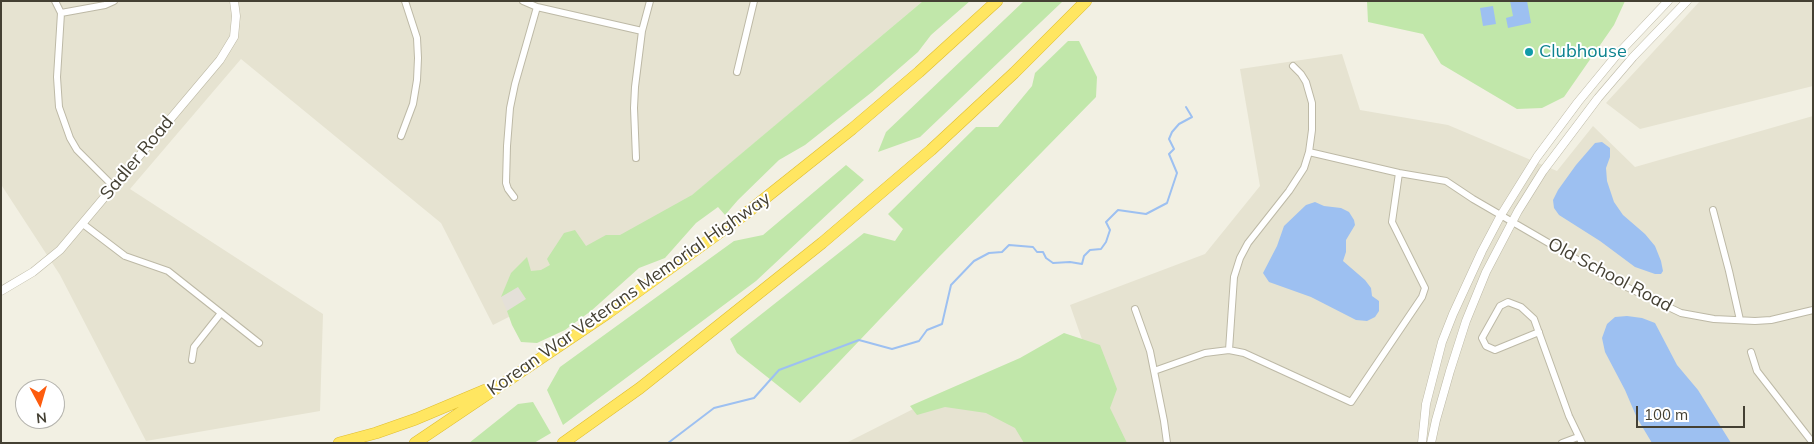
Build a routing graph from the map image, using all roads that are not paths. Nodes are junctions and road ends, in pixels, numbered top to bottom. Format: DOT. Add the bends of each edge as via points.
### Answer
graph roads {
  1 [pos="55,1"];
  2 [pos="114,1"];
  3 [pos="234,1"];
  4 [pos="405,1"];
  5 [pos="523,1"];
  6 [pos="650,1"];
  7 [pos="754,1"];
  8 [pos="996,1"];
  9 [pos="1086,1"];
  10 [pos="1668,1"];
  11 [pos="1687,1"];
  12 [pos="537,7"];
  13 [pos="61,12"];
  14 [pos="642,31"];
  15 [pos="1293,66"];
  16 [pos="737,72"];
  17 [pos="401,136"];
  18 [pos="1309,152"];
  19 [pos="636,158"];
  20 [pos="1399,173"];
  21 [pos="114,187"];
  22 [pos="514,197"];
  23 [pos="1713,210"];
  24 [pos="1501,215"];
  25 [pos="1512,222"];
  26 [pos="83,224"];
  27 [pos="1,291"];
  28 [pos="1135,308"];
  29 [pos="1813,310"];
  30 [pos="221,313"];
  31 [pos="1740,320"];
  32 [pos="1538,332"];
  33 [pos="259,343"];
  34 [pos="1229,350"];
  35 [pos="1751,352"];
  36 [pos="192,360"];
  37 [pos="1154,371"];
  38 [pos="514,377"];
  39 [pos="1580,440"];
  40 [pos="339,443"];
  41 [pos="416,443"];
  42 [pos="563,443"];
  43 [pos="1167,443"];
  44 [pos="1422,443"];
  45 [pos="1432,443"];
  46 [pos="1562,443"];
  47 [pos="1812,443"];
  1 -- 13 [label="street"];
  2 -- 13 [label="street"];
  3 -- 21 [label="street, Sadler Road" via="236,29 232,42"];
  4 -- 17 [label="street" via="417,38 418,58 413,104"];
  5 -- 12 [label="street"];
  6 -- 14 [label="street"];
  7 -- 16 [label="street"];
  8 -- 38 [label="highway, Korean War Veterans Memorial Highway" via="931,61 758,204 683,261"];
  9 -- 42 [label="highway" via="938,143 822,243 640,388"];
  10 -- 24 [label="street" via="1578,102 1537,157"];
  11 -- 25 [label="street" via="1598,98 1544,171"];
  12 -- 14 [label="street"];
  12 -- 22 [label="street" via="510,108 506,183"];
  13 -- 21 [label="street" via="57,77 59,107 77,150"];
  14 -- 19 [label="street" via="634,108"];
  15 -- 18 [label="street" via="1306,82 1312,103"];
  18 -- 20 [label="street, Old School Road"];
  18 -- 34 [label="street" via="1304,168 1240,258 1234,278"];
  20 -- 24 [label="street, Old School Road" via="1446,180"];
  20 -- 34 [label="street" via="1392,222 1425,288 1351,402 1244,353"];
  21 -- 26 [label="street, Sadler Road"];
  23 -- 31 [label="street"];
  24 -- 25 [label="street, Old School Road"];
  24 -- 44 [label="street" via="1442,342 1426,404"];
  25 -- 31 [label="street, Old School Road" via="1614,281 1681,313"];
  25 -- 45 [label="street" via="1486,272 1466,321"];
  26 -- 27 [label="street, Sadler Road" via="54,255"];
  26 -- 30 [label="street" via="125,256 168,271"];
  28 -- 37 [label="street"];
  29 -- 31 [label="street, Old School Road" via="1771,320"];
  30 -- 33 [label="street"];
  30 -- 36 [label="street" via="194,347"];
  32 -- 32 [label="street" via="1534,319 1521,307 1508,302 1500,306 1482,338 1486,346 1495,350"];
  32 -- 39 [label="street"];
  34 -- 37 [label="street" via="1205,353"];
  35 -- 47 [label="street" via="1757,371"];
  37 -- 43 [label="street"];
  38 -- 40 [label="highway" via="416,419"];
  38 -- 41 [label="highway, Korean War Veterans Memorial Highway"];
  39 -- 46 [label="street"];
}
